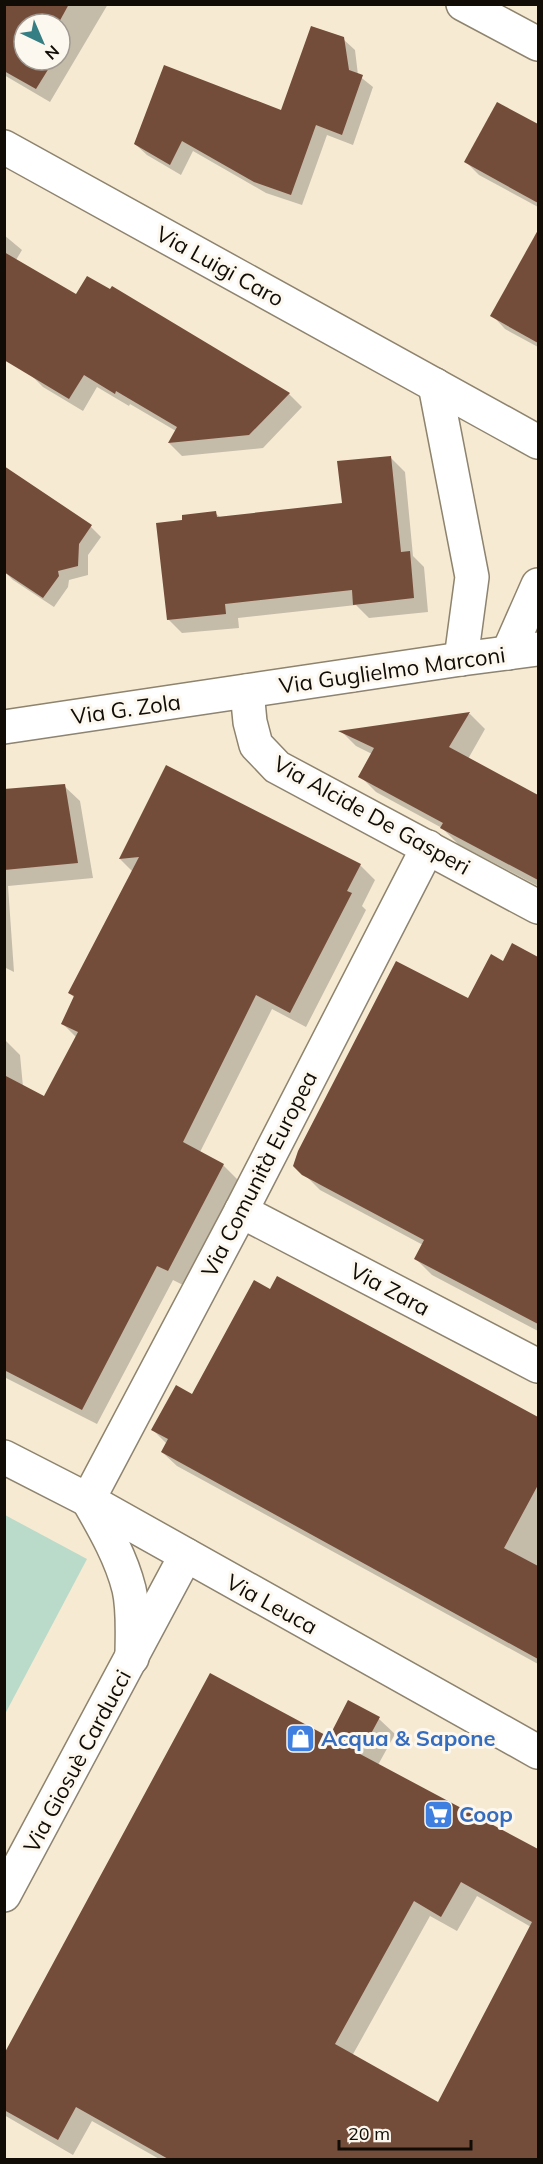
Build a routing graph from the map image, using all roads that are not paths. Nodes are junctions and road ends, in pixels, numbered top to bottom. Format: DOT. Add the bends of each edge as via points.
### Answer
graph roads {
  1 [pos="462,4"];
  2 [pos="538,44"];
  3 [pos="4,147"];
  4 [pos="435,385"];
  5 [pos="538,442"];
  6 [pos="538,585"];
  7 [pos="523,651"];
  8 [pos="461,659"];
  9 [pos="246,691"];
  10 [pos="4,727"];
  11 [pos="428,847"];
  12 [pos="538,907"];
  13 [pos="241,1211"];
  14 [pos="538,1366"];
  15 [pos="4,1457"];
  16 [pos="88,1500"];
  17 [pos="186,1555"];
  18 [pos="132,1658"];
  19 [pos="538,1752"];
  20 [pos="4,1895"];
  1 -- 2 [label="street"];
  3 -- 4 [label="street, Via Luigi Caro"];
  4 -- 5 [label="street, Via Luigi Caro"];
  4 -- 8 [label="street" via="472,577"];
  6 -- 7 [label="street"];
  7 -- 8 [label="street, Via Guglielmo Marconi"];
  8 -- 9 [label="street, Via Guglielmo Marconi"];
  9 -- 10 [label="street, Via G. Zola"];
  9 -- 11 [label="street, Via Alcide De Gasperi" via="256,746 277,767"];
  11 -- 12 [label="street, Via Alcide De Gasperi"];
  11 -- 13 [label="street, Via Comunità Europea"];
  13 -- 14 [label="street, Via Zara"];
  13 -- 16 [label="street, Via Comunità Europea"];
  15 -- 16 [label="street, Via Leuca"];
  16 -- 17 [label="street, Via Leuca"];
  16 -- 18 [label="street, Via Giosuè Carducci" via="112,1543 129,1588"];
  17 -- 18 [label="street, Via Giosuè Carducci"];
  17 -- 19 [label="street, Via Leuca"];
  18 -- 20 [label="street, Via Giosuè Carducci"];
}
